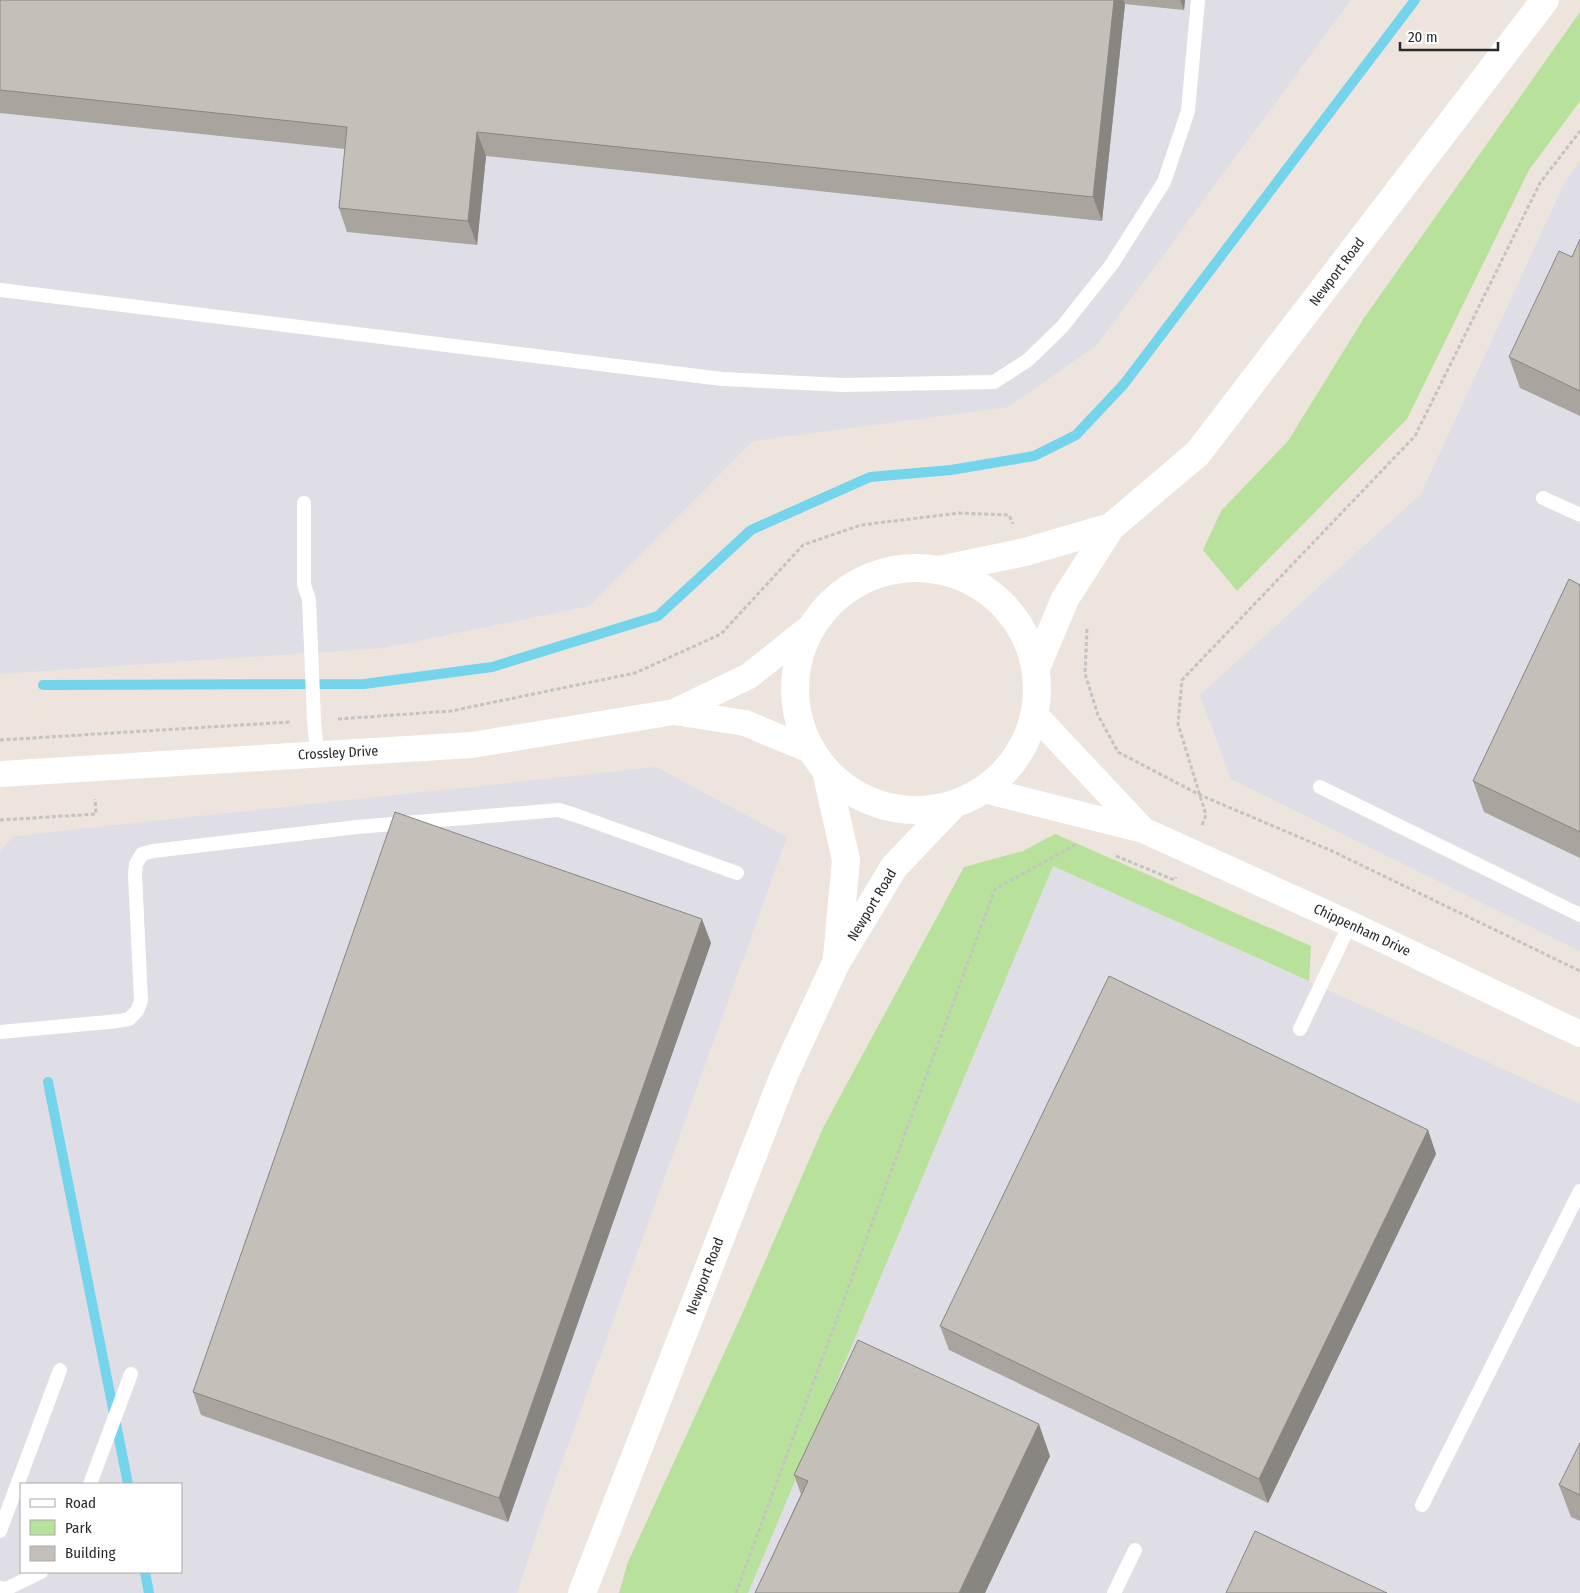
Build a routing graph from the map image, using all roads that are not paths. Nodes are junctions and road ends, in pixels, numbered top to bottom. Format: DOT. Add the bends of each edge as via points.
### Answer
graph roads {
  1 [pos="1198,0"];
  2 [pos="1545,0"];
  3 [pos="0,290"];
  4 [pos="1543,498"];
  5 [pos="304,504"];
  6 [pos="1580,515"];
  7 [pos="1111,527"];
  8 [pos="939,570"];
  9 [pos="813,625"];
  10 [pos="1036,668"];
  11 [pos="674,712"];
  12 [pos="1035,715"];
  13 [pos="317,754"];
  14 [pos="818,760"];
  15 [pos="0,774"];
  16 [pos="1320,787"];
  17 [pos="984,790"];
  18 [pos="953,805"];
  19 [pos="1143,830"];
  20 [pos="737,873"];
  21 [pos="1580,915"];
  22 [pos="1350,924"];
  23 [pos="836,963"];
  24 [pos="1300,1029"];
  25 [pos="0,1032"];
  26 [pos="1580,1034"];
  27 [pos="1580,1191"];
  28 [pos="60,1370"];
  29 [pos="131,1374"];
  30 [pos="90,1483"];
  31 [pos="1422,1505"];
  32 [pos="0,1530"];
  33 [pos="1135,1550"];
  34 [pos="39,1573"];
  35 [pos="0,1588"];
  36 [pos="582,1593"];
  37 [pos="1114,1593"];
  1 -- 3 [label="lane" via="1188,111 1164,182 1112,264 1062,327 1028,360 994,382 843,385 722,379"];
  2 -- 7 [label="street, Newport Road" via="1198,454"];
  4 -- 6 [label="lane"];
  5 -- 13 [label="lane" via="304,585 310,599"];
  7 -- 8 [label="street, Newport Road" via="1026,552"];
  7 -- 10 [label="street, Newport Road" via="1065,599"];
  8 -- 9 [label="street, Newport Road" via="902,569 868,578 837,597"];
  8 -- 10 [label="street" via="973,582 1003,604 1024,633"];
  9 -- 11 [label="street, Crossley Drive" via="749,676"];
  9 -- 14 [label="street, Newport Road" via="800,654 795,687 798,719"];
  10 -- 12 [label="street"];
  11 -- 13 [label="street, Crossley Drive" via="472,745"];
  11 -- 14 [label="street, Crossley Drive" via="745,723"];
  12 -- 17 [label="street" via="1025,744 1008,770"];
  12 -- 19 [label="street, Chippenham Drive"];
  13 -- 15 [label="street, Crossley Drive"];
  14 -- 18 [label="street" via="853,793 885,807 919,811"];
  14 -- 23 [label="street, Newport Road" via="846,860"];
  16 -- 21 [label="lane"];
  17 -- 18 [label="street"];
  17 -- 19 [label="street, Chippenham Drive"];
  18 -- 23 [label="street, Newport Road" via="894,867"];
  19 -- 22 [label="street, Chippenham Drive"];
  20 -- 25 [label="lane" via="559,810 357,827 153,851 142,854 135,874 141,983 141,1001 137,1011 129,1019 104,1024"];
  22 -- 24 [label="lane"];
  22 -- 26 [label="street, Chippenham Drive"];
  23 -- 36 [label="street, Newport Road" via="784,1074"];
  27 -- 31 [label="lane"];
  28 -- 32 [label="lane"];
  29 -- 30 [label="lane"];
  33 -- 37 [label="lane"];
  34 -- 35 [label="lane" via="6,1589"];
}
